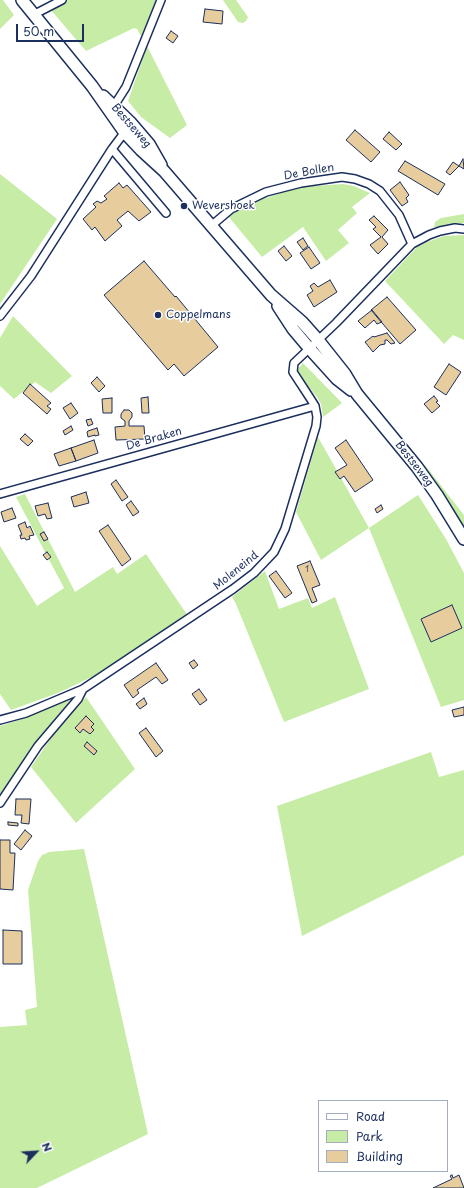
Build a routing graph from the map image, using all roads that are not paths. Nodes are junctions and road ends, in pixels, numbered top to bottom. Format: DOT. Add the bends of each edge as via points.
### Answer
graph roads {
  1 [pos="22,0"];
  2 [pos="62,0"];
  3 [pos="161,0"];
  4 [pos="33,15"];
  5 [pos="112,109"];
  6 [pos="128,128"];
  7 [pos="112,149"];
  8 [pos="166,213"];
  9 [pos="211,226"];
  10 [pos="464,229"];
  11 [pos="412,244"];
  12 [pos="271,295"];
  13 [pos="0,316"];
  14 [pos="318,340"];
  15 [pos="309,348"];
  16 [pos="357,394"];
  17 [pos="315,406"];
  18 [pos="0,494"];
  19 [pos="464,539"];
  20 [pos="83,689"];
  21 [pos="0,720"];
  22 [pos="0,803"];
  1 -- 4 [label="main road, Bestseweg"];
  2 -- 4 [label="street"];
  3 -- 5 [label="street" via="126,87"];
  4 -- 5 [label="main road, Bestseweg"];
  5 -- 6 [label="main road, Bestseweg"];
  6 -- 7 [label="street"];
  6 -- 9 [label="main road, Bestseweg" via="141,150 164,171"];
  7 -- 8 [label="street"];
  7 -- 13 [label="street" via="30,276"];
  9 -- 11 [label="street, De Bollen" via="231,209 266,192 342,177 356,179 380,191 399,215"];
  9 -- 12 [label="main road, Bestseweg"];
  10 -- 11 [label="street" via="455,228 429,234"];
  11 -- 14 [label="street"];
  12 -- 14 [label="main road, Bestseweg"];
  12 -- 15 [label="main road, Bestseweg"];
  14 -- 15 [label="street, Moleneind"];
  14 -- 16 [label="main road, Bestseweg"];
  15 -- 16 [label="main road, Bestseweg" via="337,379"];
  15 -- 17 [label="street, Moleneind" via="294,363 293,372"];
  16 -- 19 [label="main road, Bestseweg" via="417,467"];
  17 -- 18 [label="street, De Braken"];
  17 -- 20 [label="street, Moleneind" via="316,426 285,529 274,552 254,573 233,589"];
  20 -- 21 [label="street, Moleneind" via="26,713"];
  20 -- 22 [label="street, Moleneind" via="78,699 38,746"];
}
